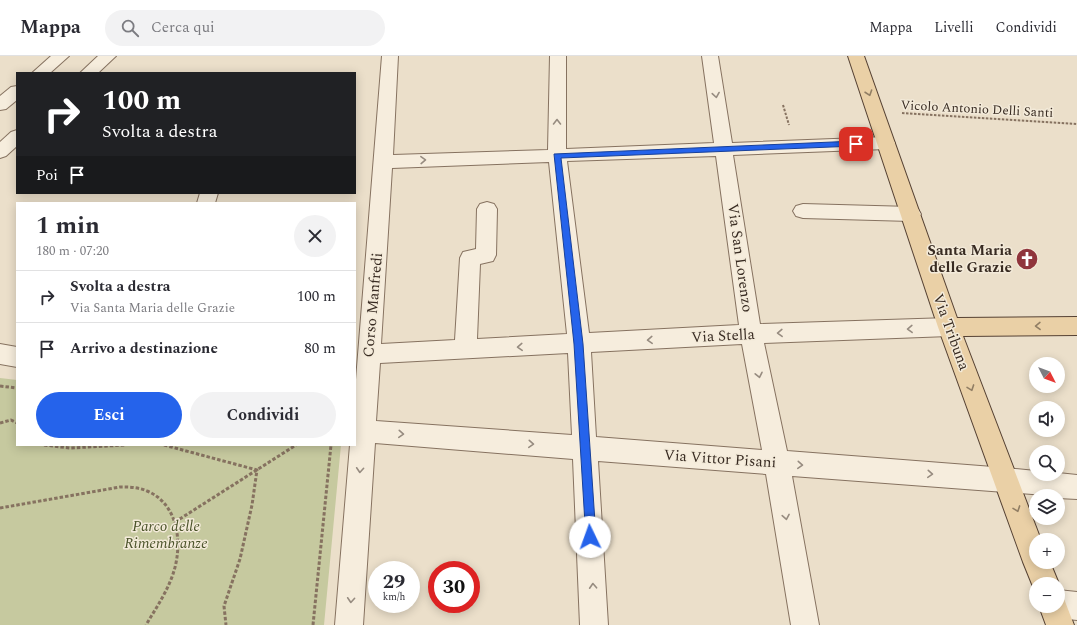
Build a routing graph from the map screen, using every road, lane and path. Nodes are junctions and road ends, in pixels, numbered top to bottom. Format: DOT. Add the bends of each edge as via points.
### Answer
graph roads {
  1 [pos="61,56"];
  2 [pos="108,56"];
  3 [pos="390,56"];
  4 [pos="558,56"];
  5 [pos="710,56"];
  6 [pos="856,56"];
  7 [pos="41,72"];
  8 [pos="89,72"];
  9 [pos="16,92"];
  10 [pos="0,105"];
  11 [pos="876,112"];
  12 [pos="1077,124"];
  13 [pos="16,137"];
  14 [pos="886,143"];
  15 [pos="724,149"];
  16 [pos="0,152"];
  17 [pos="557,155"];
  18 [pos="384,162"];
  19 [pos="486,208"];
  20 [pos="803,211"];
  21 [pos="910,214"];
  22 [pos="1077,326"];
  23 [pos="949,327"];
  24 [pos="751,334"];
  25 [pos="579,344"];
  26 [pos="465,349"];
  27 [pos="0,354"];
  28 [pos="369,354"];
  29 [pos="16,357"];
  30 [pos="0,386"];
  31 [pos="16,388"];
  32 [pos="360,399"];
  33 [pos="16,422"];
  34 [pos="0,423"];
  35 [pos="362,432"];
  36 [pos="53,446"];
  37 [pos="106,446"];
  38 [pos="168,446"];
  39 [pos="294,446"];
  40 [pos="331,446"];
  41 [pos="586,448"];
  42 [pos="777,463"];
  43 [pos="256,470"];
  44 [pos="1006,480"];
  45 [pos="1077,487"];
  46 [pos="0,508"];
  47 [pos="175,522"];
  48 [pos="1029,542"];
  49 [pos="1065,605"];
  50 [pos="1077,606"];
  51 [pos="1056,613"];
  52 [pos="146,625"];
  53 [pos="226,625"];
  54 [pos="313,625"];
  55 [pos="349,625"];
  56 [pos="594,625"];
  57 [pos="805,625"];
  58 [pos="1060,625"];
  1 -- 7 [label="street"];
  2 -- 8 [label="street"];
  3 -- 18 [label="street, Corso Manfredi"];
  17 -- 4 [label="street, one-way"];
  5 -- 15 [label="street, Via San Lorenzo, one-way"];
  6 -- 11 [label="main road, Via Tribuna, one-way"];
  9 -- 10 [label="street"];
  11 -- 12 [label="path, Vicolo Antonio Delli Santi"];
  11 -- 14 [label="main road, Via Tribuna"];
  13 -- 16 [label="street"];
  14 -- 15 [label="street"];
  14 -- 21 [label="main road, Via Tribuna"];
  15 -- 17 [label="street"];
  15 -- 24 [label="street, Via San Lorenzo"];
  18 -- 17 [label="street, one-way"];
  17 -- 25 [label="street"];
  18 -- 28 [label="street, Corso Manfredi"];
  19 -- 26 [label="street" via="486,254 470,258"];
  20 -- 21 [label="street"];
  21 -- 23 [label="main road, Via Tribuna"];
  22 -- 23 [label="main road, Via Stella, one-way"];
  23 -- 24 [label="street, Via Stella, one-way"];
  23 -- 44 [label="main road, Via Tribuna, one-way"];
  24 -- 25 [label="street, Via Stella, one-way"];
  24 -- 42 [label="street, Via San Lorenzo, one-way"];
  25 -- 26 [label="street, Via Stella, one-way"];
  25 -- 41 [label="street"];
  26 -- 28 [label="street, Via Stella"];
  27 -- 29 [label="street"];
  28 -- 32 [label="street, Corso Manfredi"];
  30 -- 31 [label="path"];
  32 -- 35 [label="street, Corso Manfredi"];
  33 -- 34 [label="path" via="11,420"];
  35 -- 41 [label="street, Via Vittor Pisani, one-way"];
  35 -- 55 [label="street, Corso Manfredi, one-way"];
  36 -- 37 [label="path"];
  38 -- 43 [label="path"];
  39 -- 43 [label="path"];
  40 -- 54 [label="path"];
  41 -- 42 [label="street, Via Vittor Pisani"];
  56 -- 41 [label="street, one-way"];
  42 -- 44 [label="street, Via Vittor Pisani, one-way"];
  42 -- 57 [label="street, Via San Lorenzo, one-way"];
  43 -- 47 [label="path"];
  43 -- 53 [label="path" via="252,505 240,559 224,606"];
  44 -- 45 [label="street, Via Vittor Pisani"];
  44 -- 48 [label="main road, Via Tribuna, one-way"];
  46 -- 47 [label="path" via="132,486 152,491 164,501"];
  47 -- 52 [label="path" via="177,558 170,581"];
  49 -- 50 [label="street"];
  51 -- 58 [label="main road"];
}
